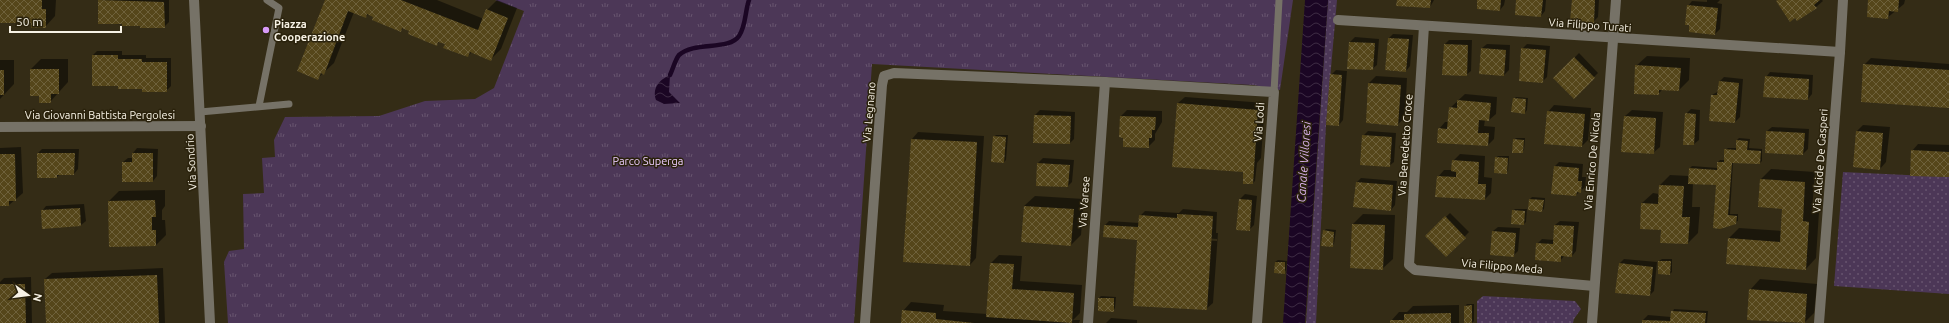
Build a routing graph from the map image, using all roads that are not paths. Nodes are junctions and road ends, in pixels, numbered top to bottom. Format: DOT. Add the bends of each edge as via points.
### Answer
graph roads {
  1 [pos="194,0"];
  2 [pos="268,0"];
  3 [pos="1278,0"];
  4 [pos="1616,0"];
  5 [pos="1843,0"];
  6 [pos="1338,20"];
  7 [pos="1424,26"];
  8 [pos="1614,39"];
  9 [pos="1840,52"];
  10 [pos="1105,82"];
  11 [pos="1274,92"];
  12 [pos="289,104"];
  13 [pos="259,106"];
  14 [pos="200,112"];
  15 [pos="201,126"];
  16 [pos="0,127"];
  17 [pos="1409,265"];
  18 [pos="1594,286"];
  19 [pos="210,323"];
  20 [pos="865,323"];
  21 [pos="1088,323"];
  22 [pos="1258,323"];
  23 [pos="1592,323"];
  24 [pos="1819,323"];
  1 -- 14 [label="street, Via Sondrio"];
  2 -- 13 [label="lane" via="279,8"];
  3 -- 11 [label="lane"];
  4 -- 8 [label="street, Via Enrico De Nicola"];
  5 -- 9 [label="street, Via Alcide De Gasperi"];
  6 -- 7 [label="street, Via Filippo Turati"];
  7 -- 8 [label="street, Via Filippo Turati"];
  7 -- 17 [label="street, Via Benedetto Croce"];
  8 -- 9 [label="street, Via Filippo Turati"];
  8 -- 18 [label="street, Via Enrico De Nicola"];
  9 -- 24 [label="street, Via Alcide De Gasperi"];
  10 -- 11 [label="street, Via Lodi"];
  10 -- 20 [label="street, Via Legnano" via="894,74 884,76"];
  10 -- 21 [label="street, Via Varese"];
  11 -- 22 [label="street, Via Lodi"];
  12 -- 13 [label="lane"];
  13 -- 14 [label="lane"];
  14 -- 15 [label="street, Via Sondrio"];
  15 -- 16 [label="street, Via Giovanni Battista Pergolesi"];
  15 -- 19 [label="street, Via Sondrio"];
  17 -- 18 [label="street, Via Filippo Meda" via="1415,270"];
  18 -- 23 [label="street, Via Enrico De Nicola"];
}
